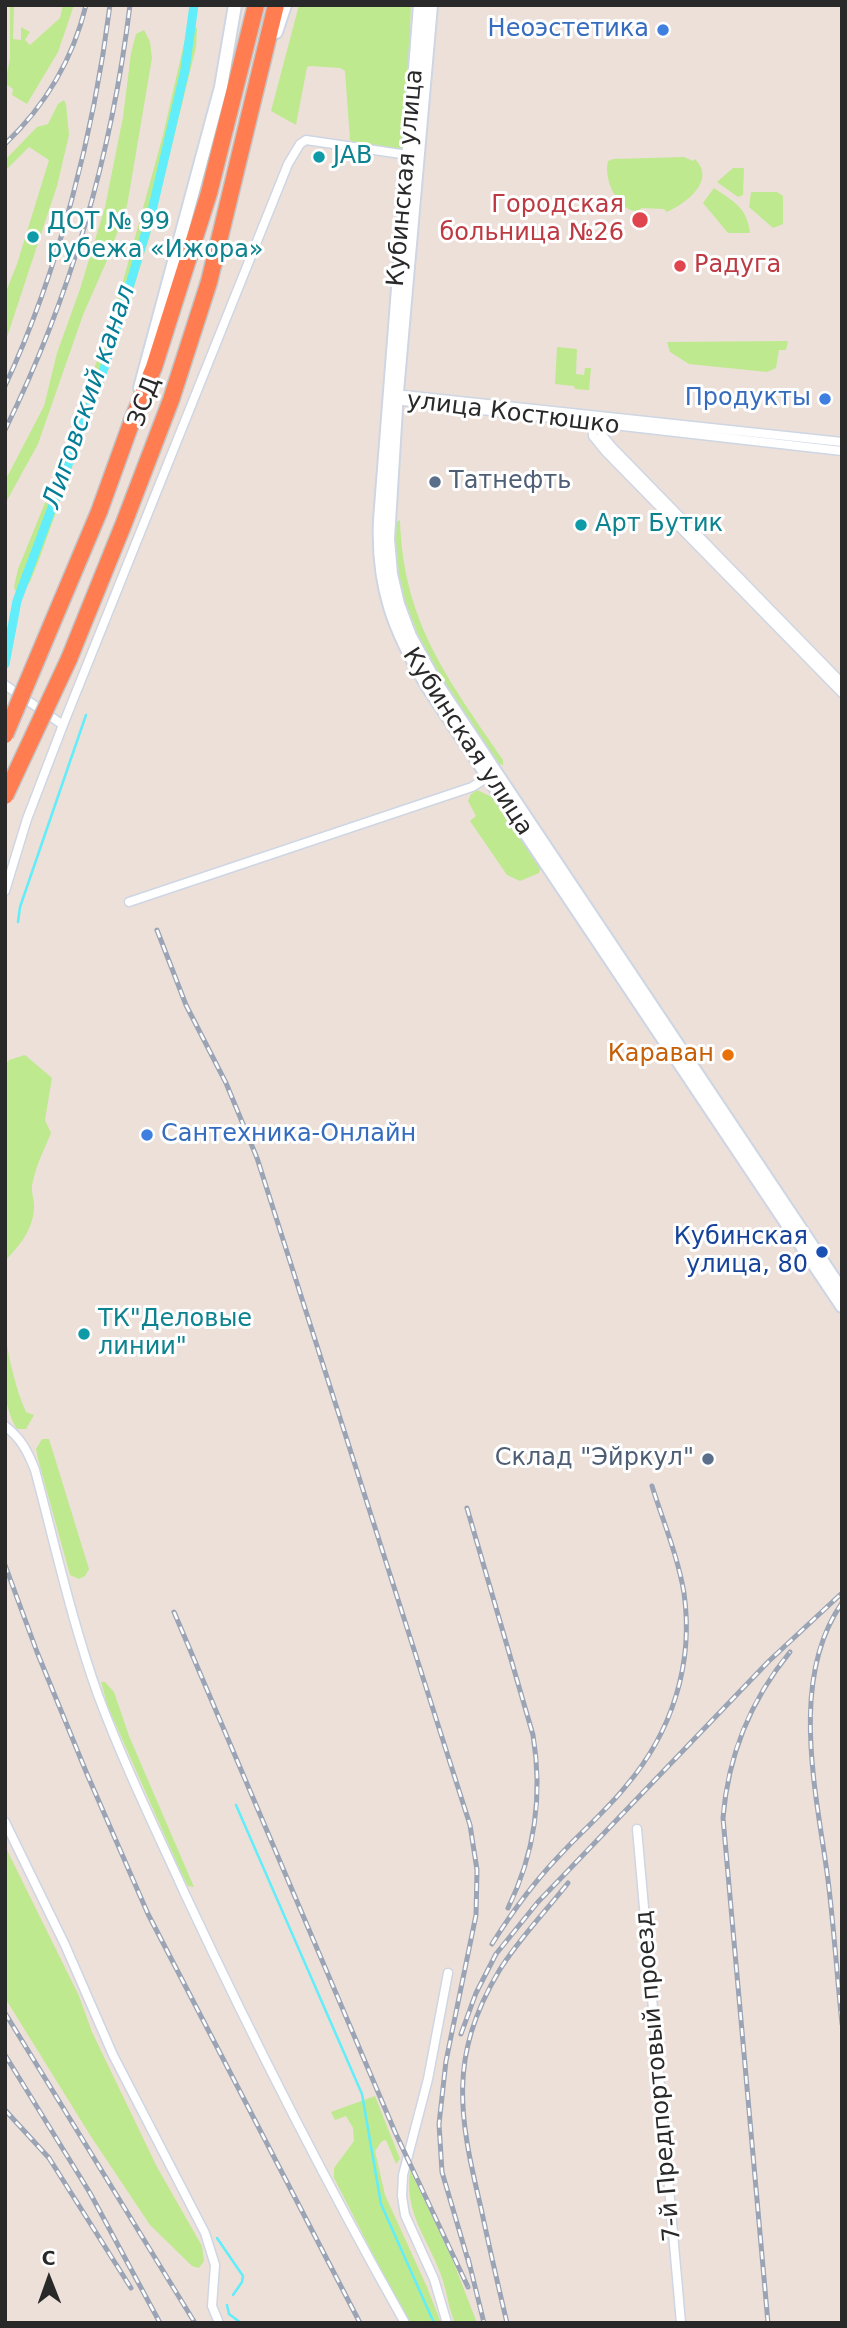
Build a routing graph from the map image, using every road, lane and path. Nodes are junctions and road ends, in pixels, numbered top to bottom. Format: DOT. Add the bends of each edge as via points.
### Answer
graph roads {
  1 [pos="235,5"];
  2 [pos="256,5"];
  3 [pos="276,5"];
  4 [pos="285,5"];
  5 [pos="420,5"];
  6 [pos="431,5"];
  7 [pos="262,68"];
  8 [pos="408,155"];
  9 [pos="394,397"];
  10 [pos="133,418"];
  11 [pos="593,420"];
  12 [pos="842,442"];
  13 [pos="842,451"];
  14 [pos="842,683"];
  15 [pos="5,685"];
  16 [pos="842,693"];
  17 [pos="63,725"];
  18 [pos="5,735"];
  19 [pos="493,774"];
  20 [pos="5,796"];
  21 [pos="5,891"];
  22 [pos="129,902"];
  23 [pos="842,1291"];
  24 [pos="842,1306"];
  25 [pos="5,1426"];
  26 [pos="5,1822"];
  27 [pos="637,1829"];
  28 [pos="448,1973"];
  29 [pos="219,2323"];
  30 [pos="405,2323"];
  31 [pos="447,2323"];
  32 [pos="681,2323"];
  1 -- 10 [label="main road" via="221,87"];
  2 -- 10 [label="highway, ЗСД" via="209,193 154,367"];
  3 -- 7 [label="highway, ЗСД"];
  4 -- 7 [label="main road"];
  5 -- 8 [label="main road, Кубинская улица"];
  6 -- 9 [label="main road, Кубинская улица"];
  7 -- 20 [label="highway, ЗСД, bridge" via="209,282 171,400 69,659"];
  8 -- 9 [label="main road, Кубинская улица"];
  8 -- 17 [label="street" via="314,140 300,144 288,164"];
  9 -- 11 [label="street, улица Костюшко"];
  9 -- 19 [label="main road, Кубинская улица" via="379,538 386,598 408,654"];
  10 -- 18 [label="highway, ЗСД, bridge" via="99,512"];
  11 -- 12 [label="street, улица Костюшко"];
  11 -- 13 [label="street, улица Костюшко"];
  11 -- 14 [label="street" via="614,449"];
  11 -- 16 [label="street" via="593,436 606,452"];
  15 -- 17 [label="street"];
  17 -- 21 [label="street"];
  19 -- 22 [label="street" via="471,787"];
  19 -- 23 [label="main road, Кубинская улица"];
  19 -- 24 [label="main road, Кубинская улица"];
  25 -- 30 [label="street" via="16,1434 36,1470 97,1693 143,1799 264,2059"];
  26 -- 29 [label="street" via="113,2055 205,2233 215,2265 212,2306"];
  27 -- 32 [label="street, 7-й Предпортовый проезд"];
  28 -- 31 [label="street" via="402,2196 405,2215 434,2279"];
}
